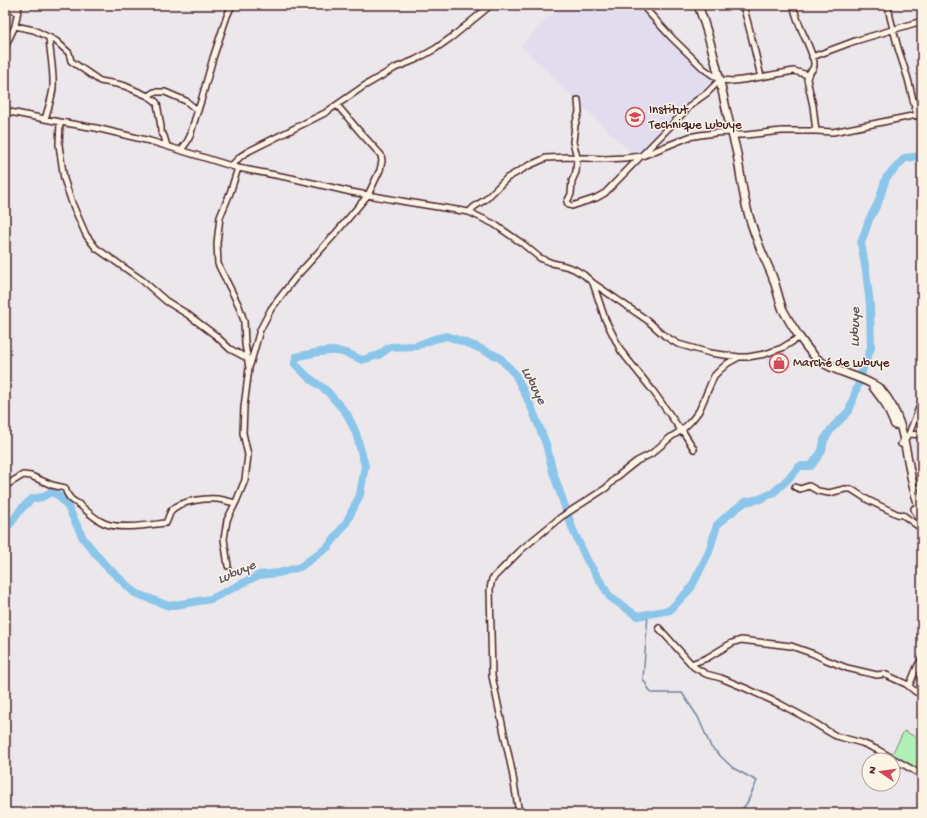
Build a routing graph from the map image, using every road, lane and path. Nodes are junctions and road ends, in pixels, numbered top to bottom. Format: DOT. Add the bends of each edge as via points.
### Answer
graph roads {
  1 [pos="8,5"];
  2 [pos="19,5"];
  3 [pos="232,5"];
  4 [pos="490,5"];
  5 [pos="642,5"];
  6 [pos="698,5"];
  7 [pos="743,5"];
  8 [pos="793,5"];
  9 [pos="888,5"];
  10 [pos="17,13"];
  11 [pos="922,21"];
  12 [pos="15,26"];
  13 [pos="893,29"];
  14 [pos="49,37"];
  15 [pos="5,47"];
  16 [pos="812,57"];
  17 [pos="808,75"];
  18 [pos="761,77"];
  19 [pos="720,80"];
  20 [pos="148,96"];
  21 [pos="578,100"];
  22 [pos="337,105"];
  23 [pos="5,110"];
  24 [pos="198,111"];
  25 [pos="919,115"];
  26 [pos="45,119"];
  27 [pos="60,122"];
  28 [pos="816,131"];
  29 [pos="732,132"];
  30 [pos="167,146"];
  31 [pos="181,150"];
  32 [pos="642,156"];
  33 [pos="577,157"];
  34 [pos="231,166"];
  35 [pos="238,168"];
  36 [pos="368,195"];
  37 [pos="468,212"];
  38 [pos="593,283"];
  39 [pos="800,337"];
  40 [pos="739,357"];
  41 [pos="247,358"];
  42 [pos="249,368"];
  43 [pos="922,400"];
  44 [pos="682,430"];
  45 [pos="909,434"];
  46 [pos="922,435"];
  47 [pos="903,442"];
  48 [pos="694,449"];
  49 [pos="5,486"];
  50 [pos="795,487"];
  51 [pos="235,503"];
  52 [pos="922,513"];
  53 [pos="922,522"];
  54 [pos="922,529"];
  55 [pos="228,566"];
  56 [pos="658,628"];
  57 [pos="922,659"];
  58 [pos="692,664"];
  59 [pos="909,686"];
  60 [pos="922,694"];
  61 [pos="922,775"];
  62 [pos="519,813"];
  1 -- 10 [label="street"];
  2 -- 10 [label="street"];
  3 -- 24 [label="street"];
  4 -- 22 [label="street" via="441,45 395,68"];
  5 -- 19 [label="street" via="704,69"];
  6 -- 19 [label="street" via="711,42"];
  7 -- 18 [label="street"];
  8 -- 16 [label="street"];
  9 -- 13 [label="street"];
  10 -- 12 [label="street"];
  11 -- 13 [label="street"];
  12 -- 14 [label="street" via="34,30"];
  12 -- 15 [label="street"];
  13 -- 16 [label="street" via="855,40"];
  13 -- 25 [label="street"];
  14 -- 20 [label="street" via="69,53 71,61 100,81 121,85"];
  14 -- 26 [label="street" via="53,88"];
  16 -- 17 [label="street" via="814,65"];
  17 -- 18 [label="street" via="794,71"];
  17 -- 28 [label="street"];
  18 -- 19 [label="street" via="734,81"];
  19 -- 29 [label="street"];
  19 -- 32 [label="street" via="693,103"];
  20 -- 24 [label="street" via="154,92 165,92 186,101"];
  20 -- 30 [label="street" via="157,103 161,132"];
  21 -- 33 [label="street" via="579,112 573,142"];
  22 -- 34 [label="street" via="240,156"];
  22 -- 36 [label="street" via="381,154 380,170"];
  23 -- 26 [label="street"];
  24 -- 31 [label="street" via="190,136"];
  25 -- 28 [label="street" via="841,131"];
  26 -- 27 [label="street"];
  27 -- 30 [label="street" via="150,140"];
  27 -- 41 [label="street" via="59,145 64,179 89,240 96,248 215,335 230,349"];
  28 -- 29 [label="street" via="746,135"];
  29 -- 32 [label="street" via="689,137"];
  29 -- 39 [label="street" via="753,229 782,308"];
  30 -- 31 [label="street"];
  31 -- 34 [label="street"];
  32 -- 33 [label="street" via="605,159"];
  32 -- 33 [label="street" via="605,193 569,205 567,202 576,172"];
  33 -- 37 [label="street" via="546,158 528,166 507,178 486,199"];
  34 -- 35 [label="street"];
  35 -- 36 [label="street"];
  35 -- 41 [label="street" via="220,217 217,243 218,264 244,320"];
  36 -- 37 [label="street"];
  36 -- 42 [label="street" via="271,309 260,330"];
  37 -- 38 [label="street" via="494,224 540,258 574,270"];
  38 -- 40 [label="street" via="678,344 710,353"];
  38 -- 44 [label="street" via="605,319 621,351"];
  39 -- 40 [label="street" via="782,348 765,354"];
  39 -- 47 [label="street" via="820,362 868,382 885,403"];
  40 -- 44 [label="street" via="714,376 700,411"];
  41 -- 42 [label="street"];
  42 -- 51 [label="street" via="243,433 248,455 245,480"];
  43 -- 45 [label="street"];
  44 -- 48 [label="street"];
  44 -- 62 [label="street" via="651,454 637,461 606,488 561,517 522,549 492,579 492,676"];
  45 -- 46 [label="street"];
  45 -- 47 [label="street"];
  47 -- 52 [label="street" via="913,490"];
  47 -- 53 [label="street" via="911,497"];
  49 -- 51 [label="street" via="23,475 31,476 65,488 71,499 102,522 125,526 166,523 175,507 192,501 207,499"];
  50 -- 54 [label="street" via="800,489 809,486 829,493 851,489 868,500 903,515"];
  51 -- 55 [label="street" via="227,520 224,539"];
  56 -- 58 [label="street"];
  57 -- 59 [label="street"];
  58 -- 59 [label="street" via="741,640 791,646 847,668 877,675 884,674"];
  58 -- 61 [label="street" via="706,674 780,704 836,736 878,750"];
  59 -- 60 [label="street"];
}
